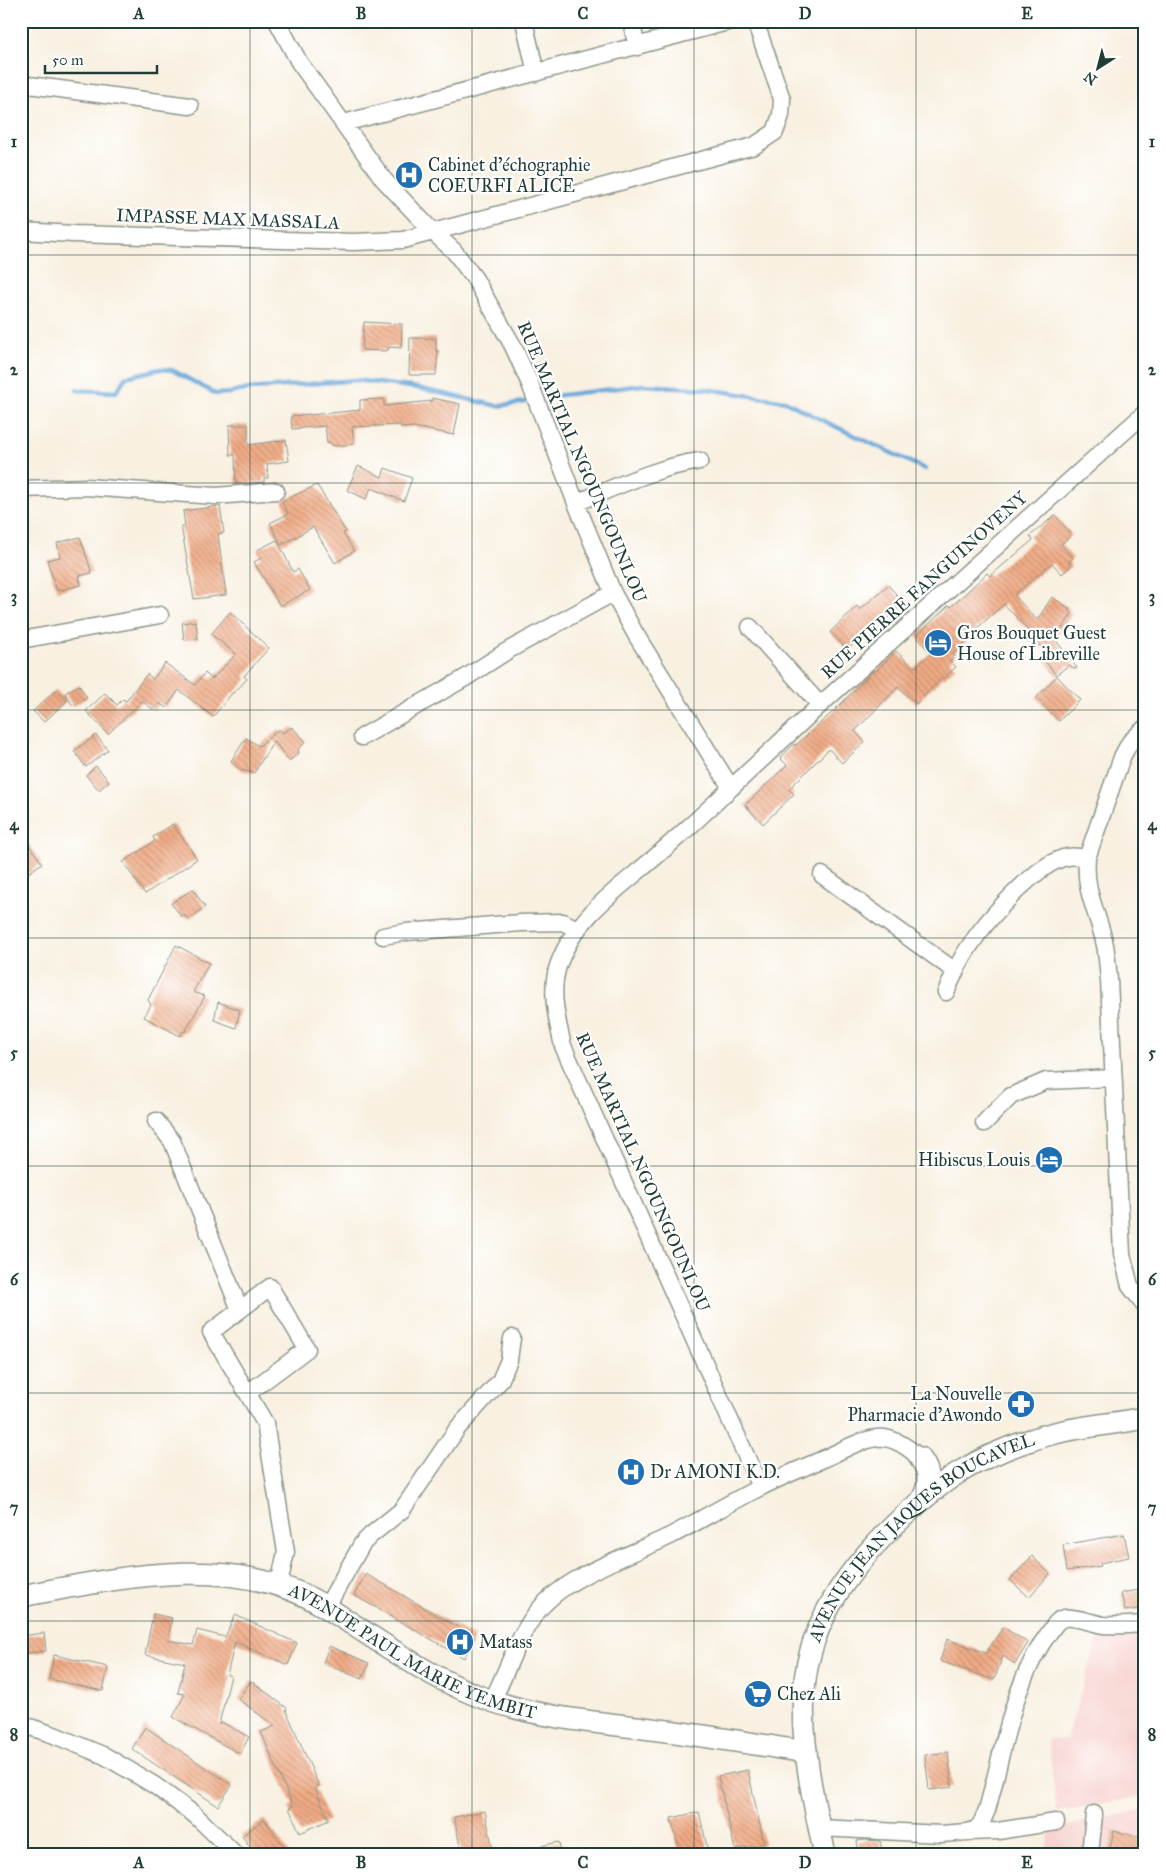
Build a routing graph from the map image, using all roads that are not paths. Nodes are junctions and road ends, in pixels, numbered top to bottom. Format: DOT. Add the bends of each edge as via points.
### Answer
graph roads {
  1 [pos="277,21"];
  2 [pos="524,21"];
  3 [pos="630,21"];
  4 [pos="731,21"];
  5 [pos="755,21"];
  6 [pos="638,47"];
  7 [pos="536,73"];
  8 [pos="21,84"];
  9 [pos="190,106"];
  10 [pos="344,123"];
  11 [pos="21,231"];
  12 [pos="432,231"];
  13 [pos="1145,413"];
  14 [pos="700,461"];
  15 [pos="21,489"];
  16 [pos="276,491"];
  17 [pos="576,503"];
  18 [pos="613,593"];
  19 [pos="160,615"];
  20 [pos="750,627"];
  21 [pos="21,640"];
  22 [pos="820,705"];
  23 [pos="1145,728"];
  24 [pos="362,737"];
  25 [pos="731,788"];
  26 [pos="1087,858"];
  27 [pos="822,875"];
  28 [pos="577,928"];
  29 [pos="384,936"];
  30 [pos="956,972"];
  31 [pos="946,992"];
  32 [pos="1113,1078"];
  33 [pos="156,1121"];
  34 [pos="984,1123"];
  35 [pos="1145,1304"];
  36 [pos="240,1310"];
  37 [pos="512,1338"];
  38 [pos="248,1393"];
  39 [pos="1145,1418"];
  40 [pos="920,1458"];
  41 [pos="959,1472"];
  42 [pos="760,1487"];
  43 [pos="922,1500"];
  44 [pos="279,1584"];
  45 [pos="21,1596"];
  46 [pos="326,1608"];
  47 [pos="1145,1624"];
  48 [pos="492,1701"];
  49 [pos="21,1724"];
  50 [pos="806,1752"];
  51 [pos="1094,1814"];
  52 [pos="1056,1822"];
  53 [pos="820,1828"];
  54 [pos="968,1832"];
  55 [pos="236,1855"];
  56 [pos="825,1855"];
  57 [pos="1090,1855"];
  1 -- 10 [label="street, RUE MARTIAL NGOUNGOUNLOU" via="299,62"];
  2 -- 7 [label="street"];
  3 -- 6 [label="street"];
  4 -- 6 [label="street"];
  5 -- 12 [label="street, IMPASSE MAX MASSALA" via="782,99 775,132 754,146"];
  6 -- 7 [label="street"];
  7 -- 10 [label="street"];
  8 -- 9 [label="street"];
  10 -- 12 [label="street, RUE MARTIAL NGOUNGOUNLOU" via="384,180"];
  11 -- 12 [label="street, IMPASSE MAX MASSALA" via="354,242 403,240"];
  12 -- 17 [label="street, RUE MARTIAL NGOUNGOUNLOU" via="454,251 475,279 513,346"];
  13 -- 22 [label="street, RUE PIERRE FANGUINOVENY"];
  14 -- 17 [label="street" via="651,474"];
  15 -- 16 [label="street" via="86,487 216,496"];
  17 -- 18 [label="street, RUE MARTIAL NGOUNGOUNLOU"];
  18 -- 24 [label="street"];
  18 -- 25 [label="street, RUE MARTIAL NGOUNGOUNLOU" via="636,636"];
  19 -- 21 [label="street"];
  20 -- 22 [label="street"];
  22 -- 25 [label="street, RUE PIERRE FANGUINOVENY"];
  23 -- 26 [label="street" via="1130,742 1122,757"];
  25 -- 28 [label="street, RUE MARTIAL NGOUNGOUNLOU"];
  26 -- 30 [label="street" via="1067,857 1044,866 980,930"];
  26 -- 32 [label="street" via="1087,885 1105,946"];
  27 -- 30 [label="street"];
  28 -- 29 [label="street" via="563,922 521,923"];
  28 -- 42 [label="street, RUE MARTIAL NGOUNGOUNLOU" via="558,965 555,985 555,1012 563,1046"];
  30 -- 31 [label="street"];
  32 -- 34 [label="street" via="1046,1081 1011,1096"];
  32 -- 35 [label="street" via="1122,1254 1130,1286"];
  33 -- 36 [label="street" via="172,1141"];
  36 -- 38 [label="street" via="211,1332"];
  36 -- 38 [label="street" via="270,1287 307,1349"];
  37 -- 46 [label="street" via="509,1360 500,1380 453,1435 402,1510 362,1544"];
  38 -- 44 [label="street" via="266,1423 286,1552"];
  39 -- 41 [label="main road, AVENUE JEAN JAQUES BOUCAVEL" via="1034,1438"];
  40 -- 41 [label="main road" via="941,1470"];
  40 -- 42 [label="street" via="895,1441 879,1438"];
  40 -- 43 [label="main road" via="929,1476"];
  41 -- 43 [label="main road, AVENUE JEAN JAQUES BOUCAVEL"];
  42 -- 48 [label="street" via="559,1590 534,1617"];
  43 -- 50 [label="main road, AVENUE JEAN JAQUES BOUCAVEL" via="864,1556 826,1613 806,1677"];
  44 -- 45 [label="main road, AVENUE PAUL MARIE YEMBIT" via="234,1575 178,1574"];
  44 -- 46 [label="main road, AVENUE PAUL MARIE YEMBIT"];
  46 -- 48 [label="main road, AVENUE PAUL MARIE YEMBIT" via="436,1677"];
  47 -- 54 [label="street" via="1103,1625 1065,1618 1057,1621 1039,1647 1021,1690 985,1818 976,1829"];
  48 -- 50 [label="main road, AVENUE PAUL MARIE YEMBIT" via="520,1710 585,1721"];
  49 -- 55 [label="street" via="105,1756 154,1785 195,1815"];
  50 -- 53 [label="main road, AVENUE JEAN JAQUES BOUCAVEL"];
  51 -- 57 [label="street"];
  52 -- 54 [label="street"];
  53 -- 54 [label="street" via="941,1834"];
  53 -- 56 [label="main road, AVENUE JEAN JAQUES BOUCAVEL"];
}
